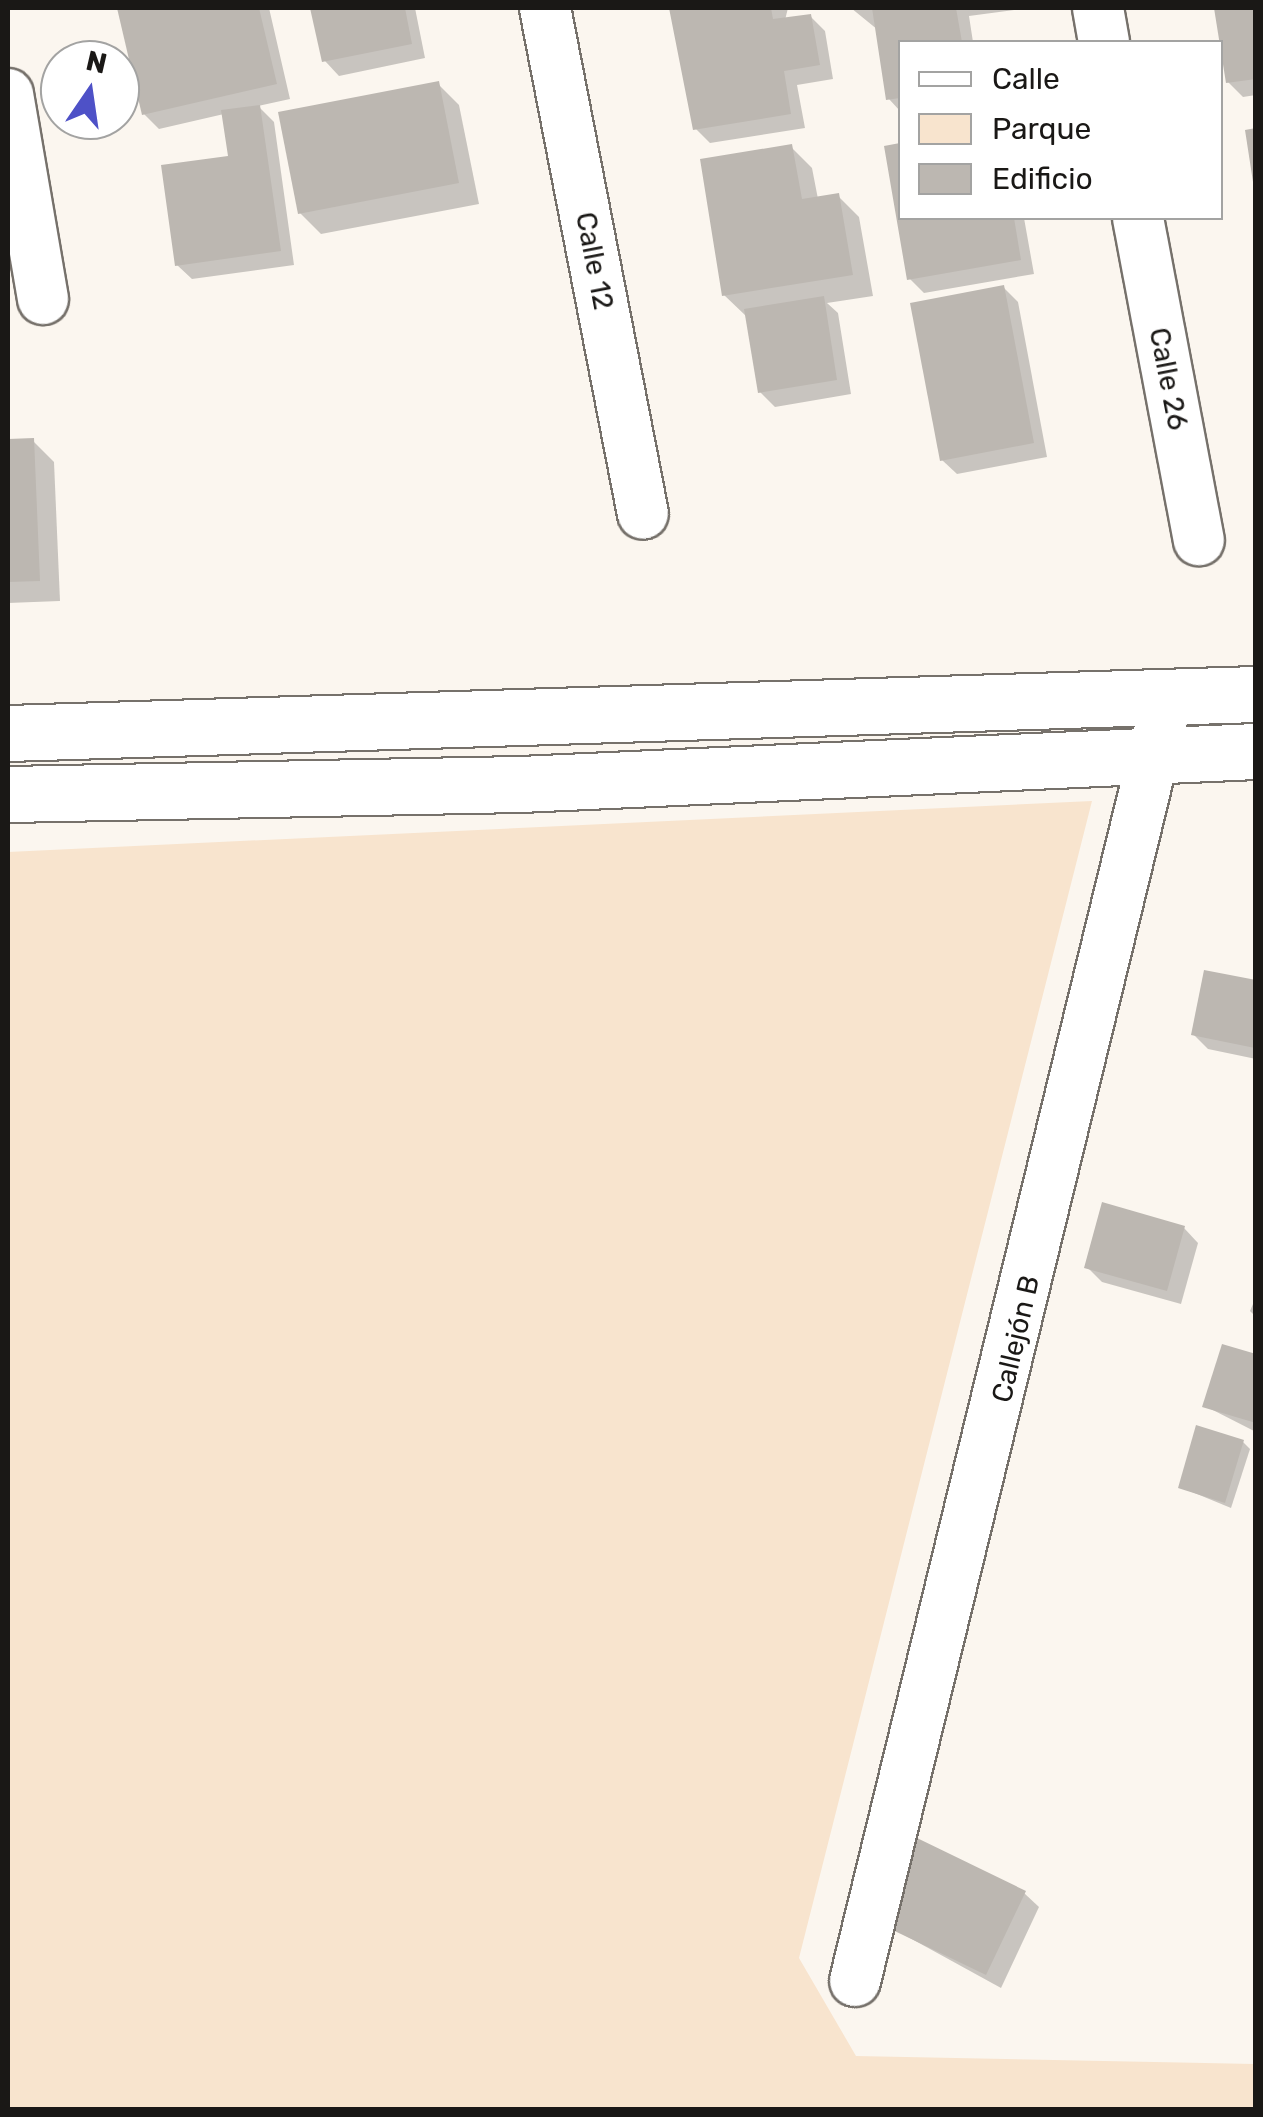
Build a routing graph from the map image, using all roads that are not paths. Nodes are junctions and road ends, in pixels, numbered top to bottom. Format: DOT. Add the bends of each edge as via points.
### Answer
graph roads {
  1 [pos="545,8"];
  2 [pos="1098,8"];
  3 [pos="1104,40"];
  4 [pos="8,94"];
  5 [pos="1138,220"];
  6 [pos="43,300"];
  7 [pos="643,514"];
  8 [pos="1199,540"];
  9 [pos="1256,694"];
  10 [pos="1167,695"];
  11 [pos="8,733"];
  12 [pos="1256,751"];
  13 [pos="1156,755"];
  14 [pos="8,794"];
  15 [pos="854,1981"];
  1 -- 7 [label="street, Calle 12"];
  2 -- 3 [label="street"];
  4 -- 6 [label="street"];
  5 -- 8 [label="street, Calle 26"];
  9 -- 10 [label="main road"];
  10 -- 11 [label="main road" via="202,734"];
  10 -- 13 [label="street, Callejón B"];
  12 -- 13 [label="main road"];
  13 -- 14 [label="main road" via="520,784"];
  13 -- 15 [label="street, Callejón B"];
}
